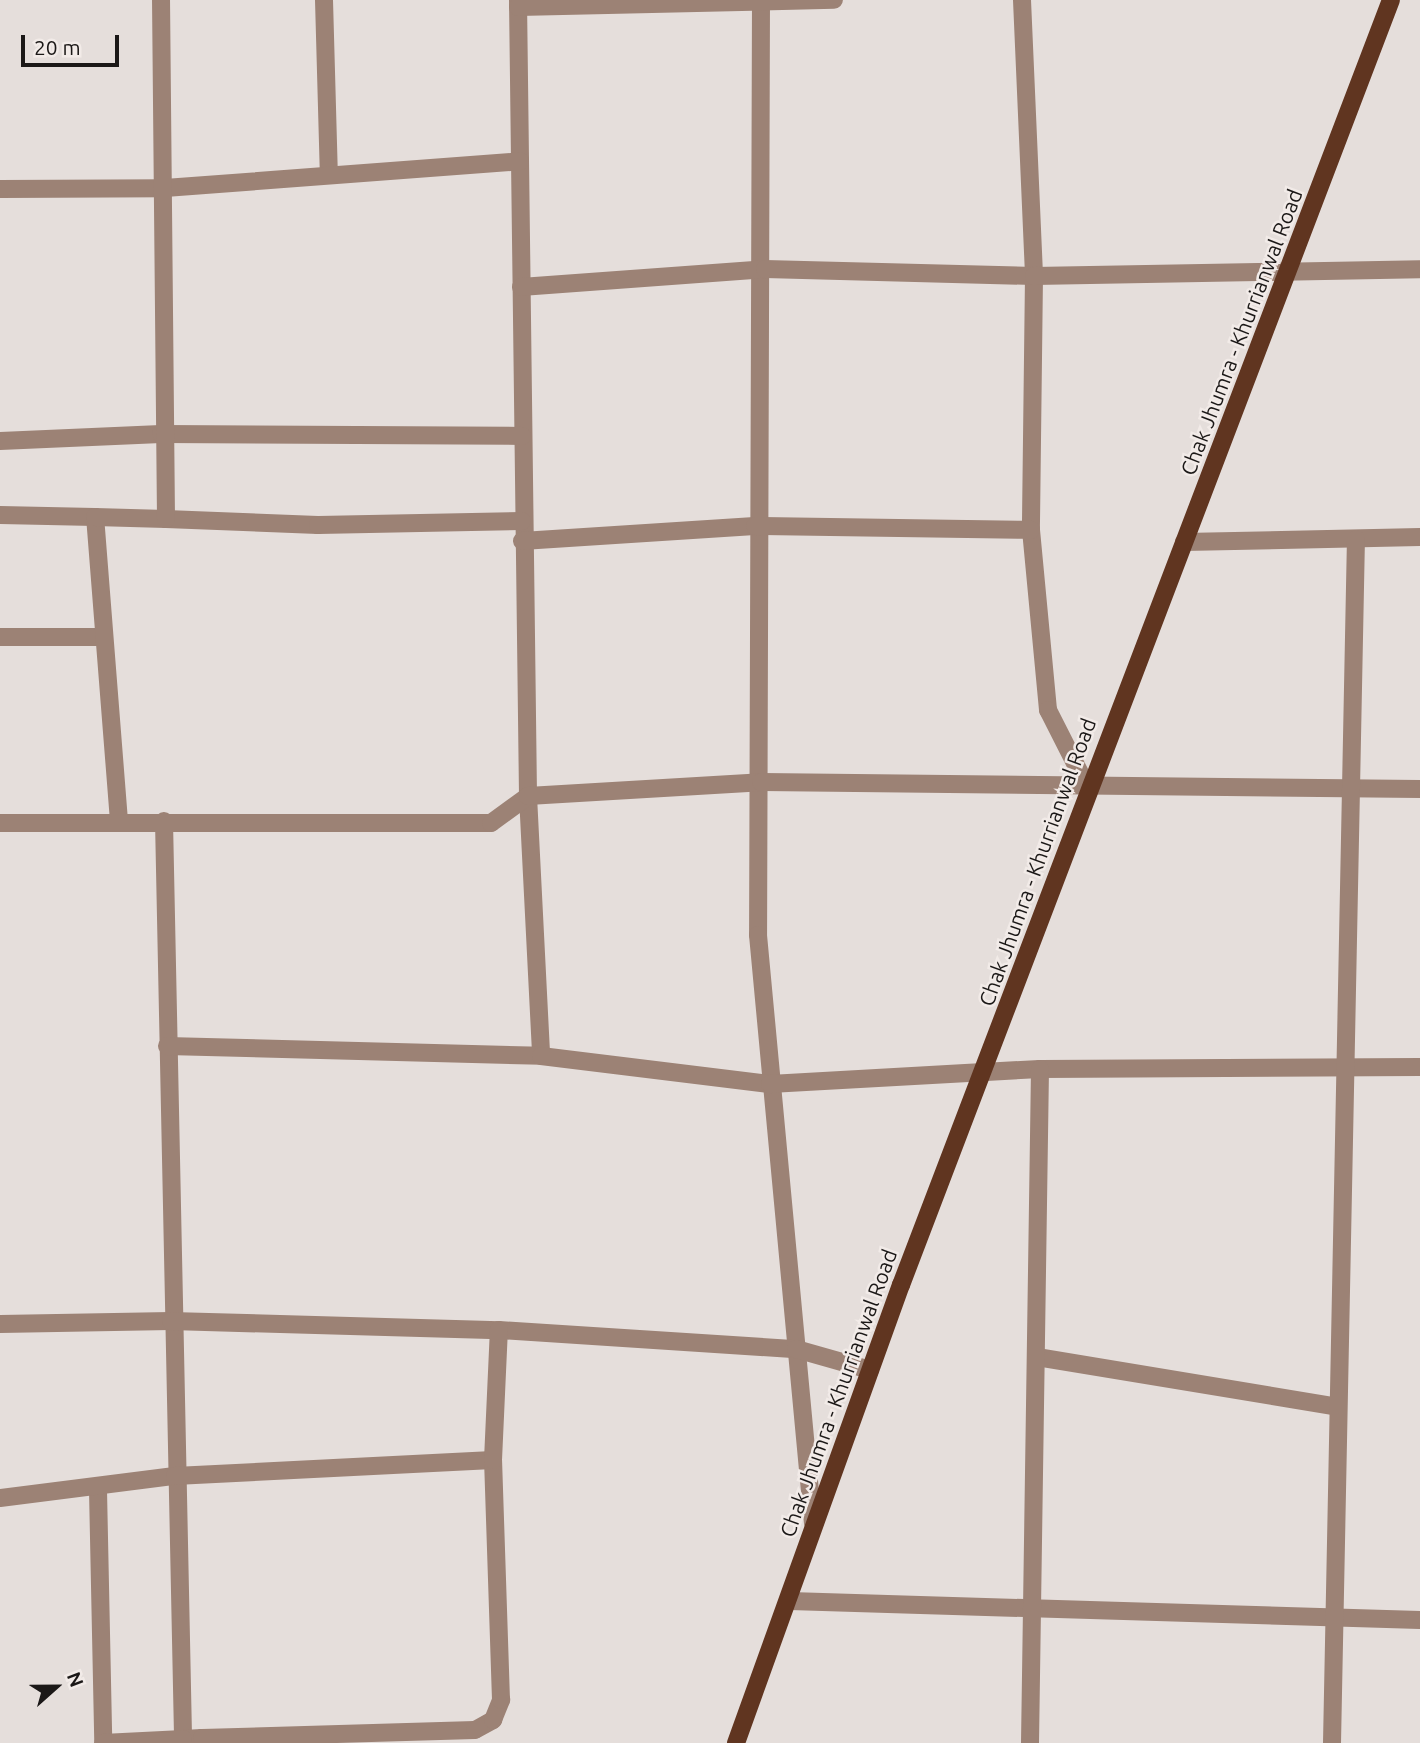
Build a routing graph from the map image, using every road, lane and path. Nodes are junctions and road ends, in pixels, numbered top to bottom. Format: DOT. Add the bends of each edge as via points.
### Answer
graph roads {
  1 [pos="161,0"];
  2 [pos="324,0"];
  3 [pos="834,0"];
  4 [pos="1022,0"];
  5 [pos="1391,0"];
  6 [pos="761,1"];
  7 [pos="518,4"];
  8 [pos="520,161"];
  9 [pos="329,175"];
  10 [pos="165,188"];
  11 [pos="0,189"];
  12 [pos="765,269"];
  13 [pos="1420,269"];
  14 [pos="1034,276"];
  15 [pos="1287,276"];
  16 [pos="521,287"];
  17 [pos="160,434"];
  18 [pos="522,436"];
  19 [pos="0,441"];
  20 [pos="0,515"];
  21 [pos="95,517"];
  22 [pos="166,519"];
  23 [pos="522,521"];
  24 [pos="755,526"];
  25 [pos="1031,530"];
  26 [pos="1420,537"];
  27 [pos="1356,539"];
  28 [pos="522,541"];
  29 [pos="1184,542"];
  30 [pos="0,637"];
  31 [pos="104,637"];
  32 [pos="761,782"];
  33 [pos="1350,788"];
  34 [pos="1088,789"];
  35 [pos="1420,789"];
  36 [pos="528,796"];
  37 [pos="119,821"];
  38 [pos="164,821"];
  39 [pos="0,824"];
  40 [pos="167,1046"];
  41 [pos="541,1056"];
  42 [pos="1345,1065"];
  43 [pos="1420,1066"];
  44 [pos="1040,1069"];
  45 [pos="983,1072"];
  46 [pos="770,1084"];
  47 [pos="171,1321"];
  48 [pos="0,1324"];
  49 [pos="499,1330"];
  50 [pos="796,1349"];
  51 [pos="1037,1357"];
  52 [pos="870,1370"];
  53 [pos="1338,1407"];
  54 [pos="493,1460"];
  55 [pos="175,1476"];
  56 [pos="98,1490"];
  57 [pos="0,1498"];
  58 [pos="813,1523"];
  59 [pos="790,1601"];
  60 [pos="1033,1612"];
  61 [pos="1333,1619"];
  62 [pos="1420,1620"];
  63 [pos="183,1739"];
  64 [pos="202,1740"];
  65 [pos="103,1741"];
  66 [pos="736,1743"];
  67 [pos="1030,1743"];
  68 [pos="1332,1743"];
  1 -- 10 [label="street"];
  2 -- 9 [label="street"];
  3 -- 6 [label="street"];
  4 -- 14 [label="street"];
  5 -- 15 [label="main road, Chak Jhumra - Khurrianwal Road"];
  6 -- 7 [label="street"];
  6 -- 12 [label="street"];
  7 -- 8 [label="street"];
  8 -- 9 [label="street"];
  8 -- 16 [label="street"];
  9 -- 10 [label="street"];
  10 -- 11 [label="street"];
  10 -- 17 [label="street"];
  12 -- 14 [label="street"];
  12 -- 16 [label="street"];
  12 -- 24 [label="street"];
  13 -- 15 [label="street"];
  14 -- 15 [label="street"];
  14 -- 25 [label="street"];
  15 -- 29 [label="main road, Chak Jhumra - Khurrianwal Road"];
  16 -- 18 [label="street"];
  17 -- 18 [label="street"];
  17 -- 19 [label="street"];
  17 -- 22 [label="street"];
  18 -- 23 [label="street"];
  20 -- 21 [label="street"];
  21 -- 22 [label="street"];
  21 -- 31 [label="street"];
  22 -- 23 [label="street" via="318,526"];
  23 -- 28 [label="street"];
  24 -- 25 [label="street"];
  24 -- 28 [label="street"];
  24 -- 32 [label="street"];
  25 -- 34 [label="street" via="1048,710"];
  26 -- 27 [label="street"];
  27 -- 29 [label="street"];
  27 -- 33 [label="street"];
  28 -- 36 [label="street"];
  29 -- 34 [label="main road, Chak Jhumra - Khurrianwal Road"];
  30 -- 31 [label="street"];
  31 -- 37 [label="street"];
  32 -- 34 [label="street"];
  32 -- 36 [label="street"];
  32 -- 46 [label="street" via="758,935"];
  33 -- 34 [label="street"];
  33 -- 35 [label="street"];
  33 -- 42 [label="street"];
  34 -- 45 [label="main road, Chak Jhumra - Khurrianwal Road"];
  36 -- 38 [label="street" via="491,823"];
  36 -- 41 [label="street"];
  37 -- 38 [label="street"];
  37 -- 39 [label="street"];
  38 -- 40 [label="street"];
  40 -- 41 [label="street"];
  40 -- 47 [label="street"];
  41 -- 46 [label="street"];
  42 -- 43 [label="street"];
  42 -- 44 [label="street"];
  42 -- 53 [label="street"];
  44 -- 45 [label="street"];
  44 -- 51 [label="street"];
  45 -- 46 [label="street"];
  45 -- 52 [label="main road, Chak Jhumra - Khurrianwal Road"];
  46 -- 50 [label="street"];
  47 -- 48 [label="street"];
  47 -- 49 [label="street"];
  47 -- 55 [label="street"];
  49 -- 50 [label="street"];
  49 -- 54 [label="street"];
  50 -- 52 [label="street"];
  50 -- 58 [label="street"];
  51 -- 53 [label="street"];
  51 -- 60 [label="street"];
  52 -- 58 [label="main road, Chak Jhumra - Khurrianwal Road"];
  53 -- 61 [label="street"];
  54 -- 55 [label="street"];
  54 -- 64 [label="street" via="501,1700 493,1720 475,1730"];
  55 -- 56 [label="street"];
  55 -- 63 [label="street"];
  56 -- 57 [label="street"];
  56 -- 65 [label="street"];
  58 -- 59 [label="main road, Chak Jhumra - Khurrianwal Road"];
  59 -- 60 [label="street"];
  59 -- 66 [label="main road, Chak Jhumra - Khurrianwal Road"];
  60 -- 61 [label="street"];
  60 -- 67 [label="street"];
  61 -- 62 [label="street"];
  61 -- 68 [label="street"];
  63 -- 64 [label="street"];
  63 -- 65 [label="street"];
}
